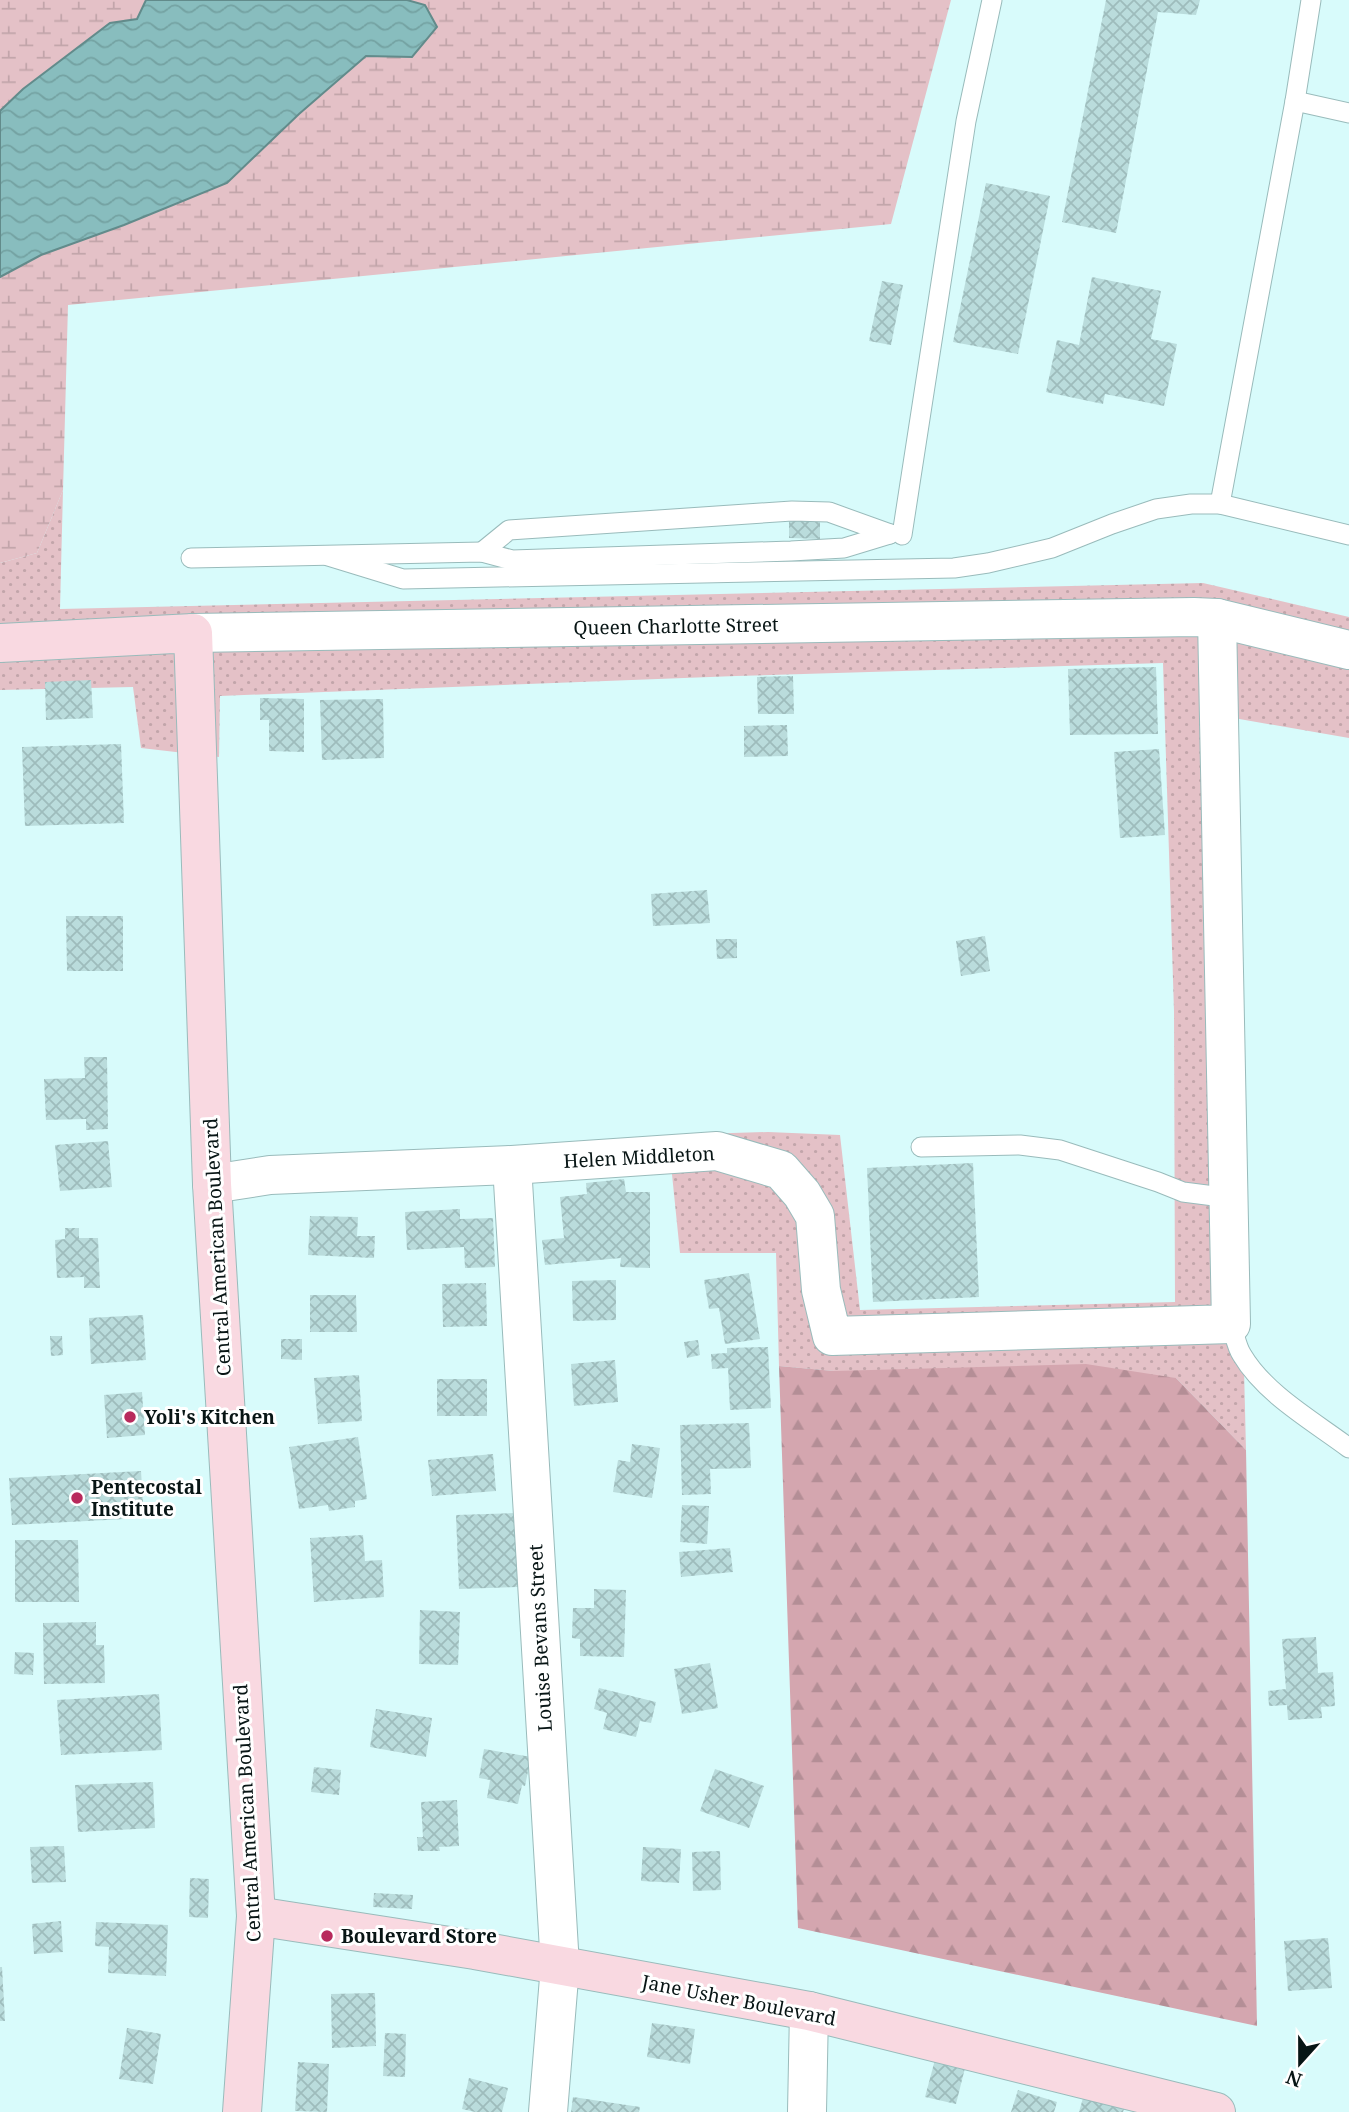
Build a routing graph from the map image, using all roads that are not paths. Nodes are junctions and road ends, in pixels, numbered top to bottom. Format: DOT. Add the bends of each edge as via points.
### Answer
graph roads {
  1 [pos="992,0"];
  2 [pos="1311,0"];
  3 [pos="1295,101"];
  4 [pos="1349,113"];
  5 [pos="1220,504"];
  6 [pos="902,535"];
  7 [pos="1349,535"];
  8 [pos="482,552"];
  9 [pos="328,556"];
  10 [pos="191,558"];
  11 [pos="1217,618"];
  12 [pos="193,633"];
  13 [pos="0,643"];
  14 [pos="1349,650"];
  15 [pos="921,1147"];
  16 [pos="512,1164"];
  17 [pos="212,1184"];
  18 [pos="1230,1198"];
  19 [pos="1231,1324"];
  20 [pos="1349,1448"];
  21 [pos="256,1916"];
  22 [pos="560,1966"];
  23 [pos="809,2011"];
  24 [pos="1206,2111"];
  25 [pos="242,2112"];
  26 [pos="548,2112"];
  27 [pos="807,2112"];
  1 -- 6 [label="lane" via="966,121"];
  2 -- 3 [label="lane"];
  3 -- 4 [label="lane"];
  3 -- 5 [label="lane"];
  5 -- 7 [label="lane"];
  5 -- 9 [label="lane" via="1156,509 1052,548 954,568 403,579"];
  8 -- 8 [label="lane" via="512,560 791,551 844,548 890,534 829,512 792,511 509,530"];
  8 -- 9 [label="lane"];
  9 -- 10 [label="lane"];
  11 -- 12 [label="street, Queen Charlotte Street"];
  11 -- 14 [label="street, Queen Charlotte Street"];
  11 -- 18 [label="street"];
  12 -- 13 [label="main road, Queen Charlotte Street"];
  12 -- 17 [label="main road, Central American Boulevard"];
  15 -- 18 [label="lane" via="1020,1145 1060,1150 1183,1192"];
  16 -- 17 [label="street, Helen Middleton" via="270,1175"];
  16 -- 19 [label="street, Helen Middleton" via="717,1150 781,1170 815,1216 821,1290 832,1336"];
  16 -- 22 [label="street, Louise Bevans Street"];
  17 -- 21 [label="main road, Central American Boulevard"];
  18 -- 19 [label="street"];
  19 -- 20 [label="lane" via="1240,1352 1256,1375"];
  21 -- 22 [label="main road, Jane Usher Boulevard"];
  21 -- 25 [label="main road, Central American Boulevard"];
  22 -- 23 [label="main road, Jane Usher Boulevard"];
  22 -- 26 [label="street, Louise Bevans Street"];
  23 -- 24 [label="main road, Jane Usher Boulevard"];
  23 -- 27 [label="street"];
}
